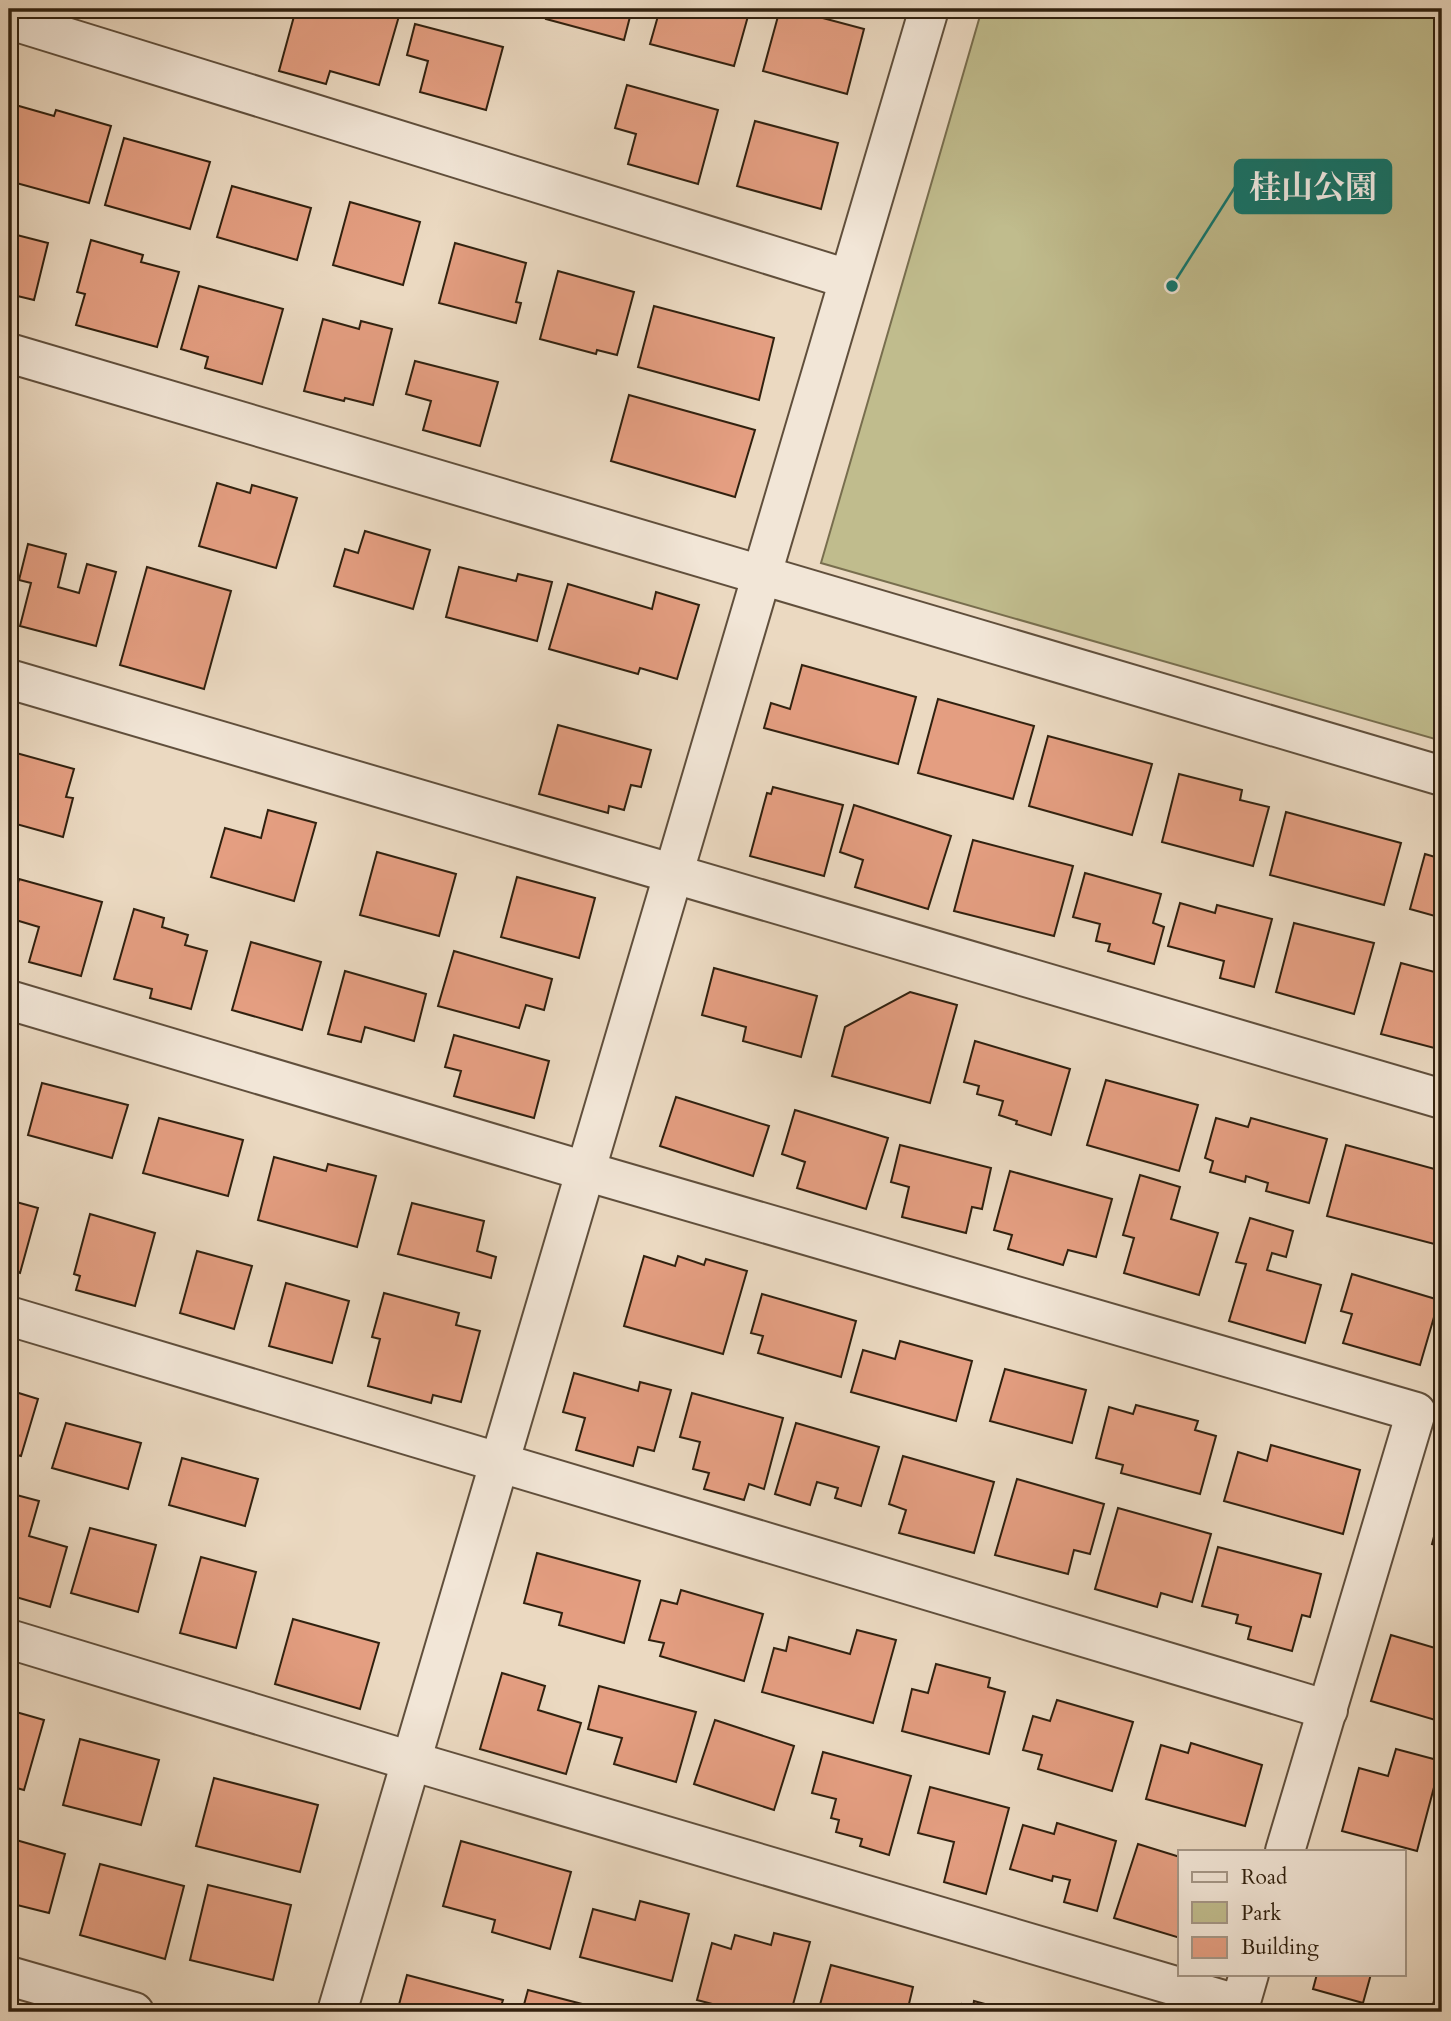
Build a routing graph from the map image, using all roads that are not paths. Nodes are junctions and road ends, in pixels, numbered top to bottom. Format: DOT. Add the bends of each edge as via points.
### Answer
graph roads {
  1 [pos="24,9"];
  2 [pos="929,9"];
  3 [pos="848,279"];
  4 [pos="9,353"];
  5 [pos="761,575"];
  6 [pos="9,679"];
  7 [pos="1442,776"];
  8 [pos="673,873"];
  9 [pos="9,1000"];
  10 [pos="1442,1099"];
  11 [pos="585,1171"];
  12 [pos="9,1316"];
  13 [pos="499,1462"];
  14 [pos="9,1639"];
  15 [pos="1328,1710"];
  16 [pos="411,1761"];
  17 [pos="1285,1850"];
  18 [pos="9,1976"];
  19 [pos="1248,1976"];
  20 [pos="134,2012"];
  21 [pos="337,2012"];
  1 -- 3 [label="street" via="20,23"];
  2 -- 3 [label="street"];
  3 -- 5 [label="street"];
  4 -- 5 [label="street"];
  5 -- 7 [label="street"];
  5 -- 8 [label="street"];
  6 -- 8 [label="street"];
  8 -- 10 [label="street"];
  8 -- 11 [label="street"];
  9 -- 11 [label="street"];
  11 -- 13 [label="street"];
  11 -- 15 [label="street" via="1416,1412"];
  12 -- 13 [label="street"];
  13 -- 15 [label="street"];
  13 -- 16 [label="street"];
  14 -- 16 [label="street"];
  15 -- 17 [label="street"];
  16 -- 19 [label="street" via="1240,2005"];
  16 -- 21 [label="street"];
  18 -- 20 [label="street"];
}
